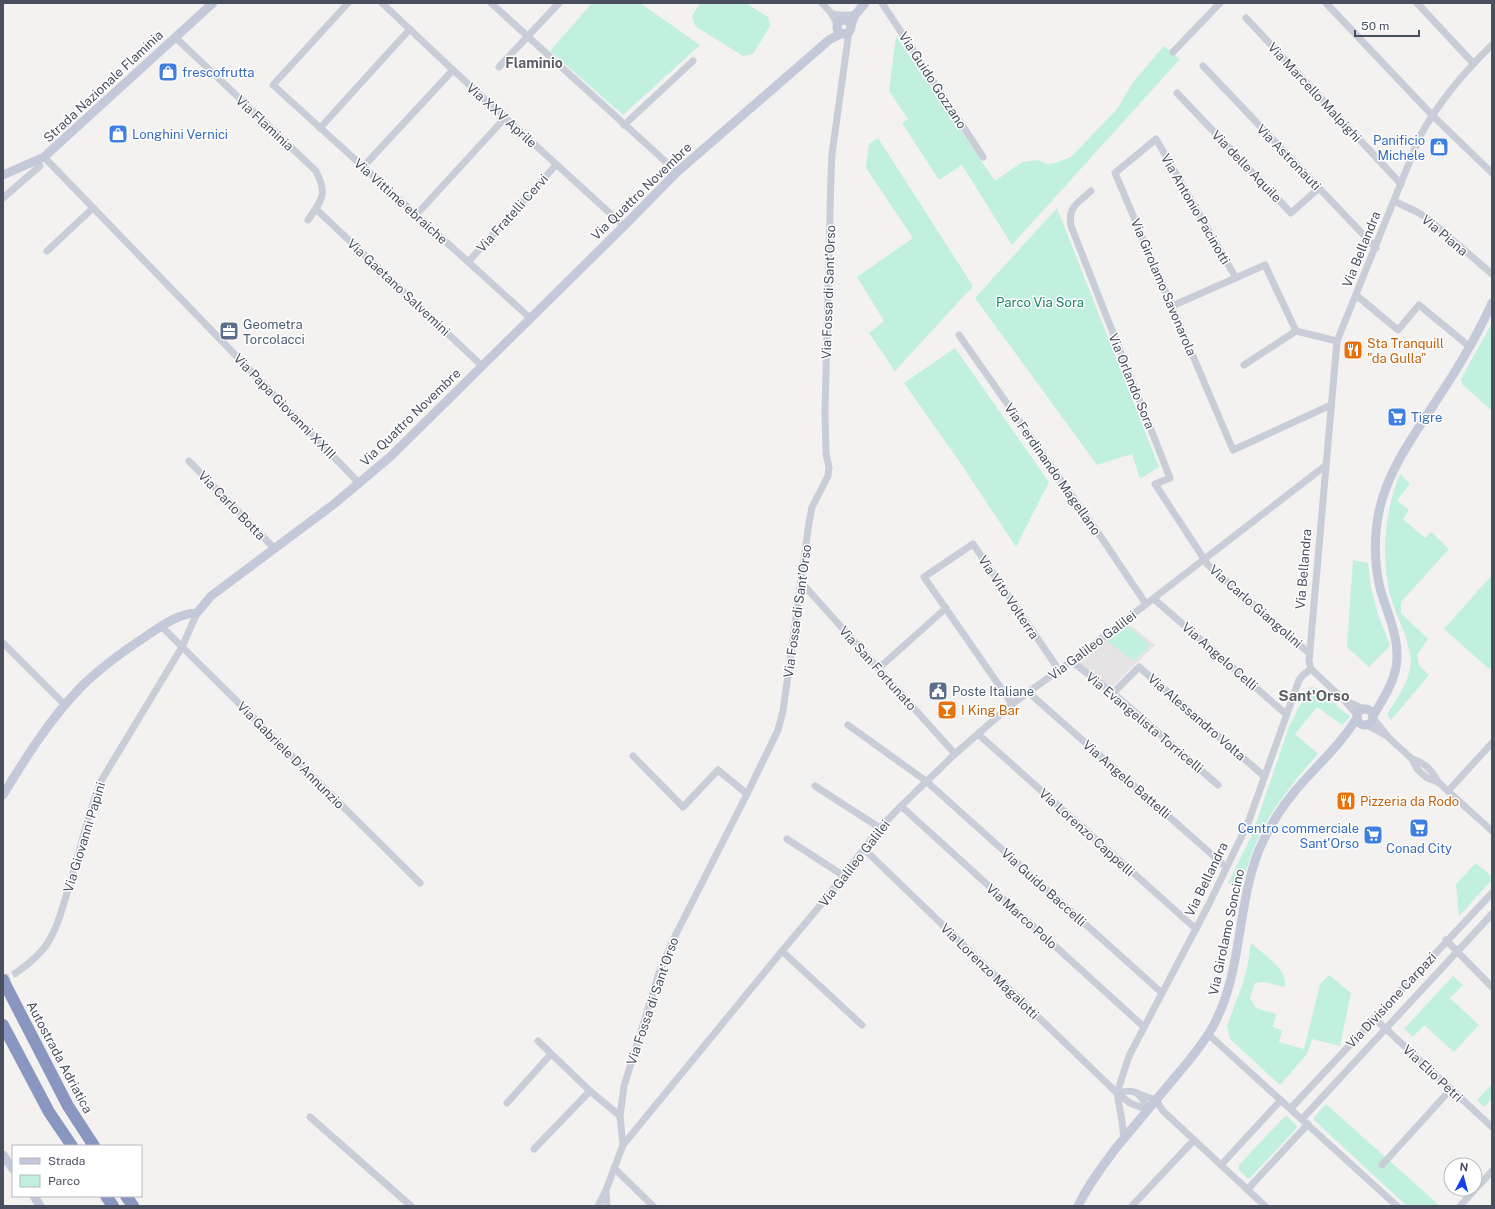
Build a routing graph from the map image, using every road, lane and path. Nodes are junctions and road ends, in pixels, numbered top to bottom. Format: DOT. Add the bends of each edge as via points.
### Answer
graph roads {
  1 [pos="213,3"];
  2 [pos="348,3"];
  3 [pos="382,3"];
  4 [pos="491,3"];
  5 [pos="559,3"];
  6 [pos="822,3"];
  7 [pos="865,3"];
  8 [pos="882,3"];
  9 [pos="1220,3"];
  10 [pos="1326,3"];
  11 [pos="1417,3"];
  12 [pos="832,14"];
  13 [pos="855,15"];
  14 [pos="1246,18"];
  15 [pos="843,27"];
  16 [pos="410,29"];
  17 [pos="174,37"];
  18 [pos="528,37"];
  19 [pos="1492,45"];
  20 [pos="1173,52"];
  21 [pos="693,62"];
  22 [pos="1473,63"];
  23 [pos="1203,66"];
  24 [pos="499,67"];
  25 [pos="453,70"];
  26 [pos="1177,93"];
  27 [pos="1432,115"];
  28 [pos="505,118"];
  29 [pos="624,125"];
  30 [pos="320,128"];
  31 [pos="1156,139"];
  32 [pos="983,157"];
  33 [pos="42,161"];
  34 [pos="556,165"];
  35 [pos="363,167"];
  36 [pos="677,172"];
  37 [pos="1492,173"];
  38 [pos="3,175"];
  39 [pos="1401,184"];
  40 [pos="1319,188"];
  41 [pos="1091,191"];
  42 [pos="3,198"];
  43 [pos="1394,201"];
  44 [pos="93,208"];
  45 [pos="316,209"];
  46 [pos="416,215"];
  47 [pos="308,220"];
  48 [pos="624,226"];
  49 [pos="1376,248"];
  50 [pos="47,251"];
  51 [pos="468,262"];
  52 [pos="1492,274"];
  53 [pos="1236,278"];
  54 [pos="1356,295"];
  55 [pos="1492,303"];
  56 [pos="1172,306"];
  57 [pos="530,318"];
  58 [pos="1296,331"];
  59 [pos="959,335"];
  60 [pos="1337,341"];
  61 [pos="1470,347"];
  62 [pos="1244,365"];
  63 [pos="482,366"];
  64 [pos="1331,405"];
  65 [pos="189,461"];
  66 [pos="1325,466"];
  67 [pos="359,483"];
  68 [pos="275,549"];
  69 [pos="1205,559"];
  70 [pos="801,582"];
  71 [pos="1154,599"];
  72 [pos="1146,604"];
  73 [pos="946,608"];
  74 [pos="197,613"];
  75 [pos="161,626"];
  76 [pos="3,644"];
  77 [pos="182,647"];
  78 [pos="1309,652"];
  79 [pos="1071,661"];
  80 [pos="879,668"];
  81 [pos="1310,669"];
  82 [pos="1059,670"];
  83 [pos="1028,692"];
  84 [pos="1387,692"];
  85 [pos="1113,693"];
  86 [pos="1012,704"];
  87 [pos="65,705"];
  88 [pos="1361,713"];
  89 [pos="1286,714"];
  90 [pos="1370,721"];
  91 [pos="848,725"];
  92 [pos="978,734"];
  93 [pos="1342,741"];
  94 [pos="1492,743"];
  95 [pos="955,754"];
  96 [pos="633,756"];
  97 [pos="1264,776"];
  98 [pos="926,781"];
  99 [pos="1218,785"];
  100 [pos="815,786"];
  101 [pos="1448,791"];
  102 [pos="747,794"];
  103 [pos="3,795"];
  104 [pos="901,806"];
  105 [pos="880,828"];
  106 [pos="1492,830"];
  107 [pos="787,839"];
  108 [pos="864,849"];
  109 [pos="1226,867"];
  110 [pos="844,876"];
  111 [pos="420,883"];
  112 [pos="1492,892"];
  113 [pos="1492,914"];
  114 [pos="1196,929"];
  115 [pos="1446,940"];
  116 [pos="782,951"];
  117 [pos="1457,951"];
  118 [pos="16,974"];
  119 [pos="3,980"];
  120 [pos="1492,987"];
  121 [pos="1162,994"];
  122 [pos="1374,1018"];
  123 [pos="3,1025"];
  124 [pos="862,1025"];
  125 [pos="1144,1027"];
  126 [pos="1385,1029"];
  127 [pos="1208,1034"];
  128 [pos="538,1042"];
  129 [pos="551,1054"];
  130 [pos="1451,1089"];
  131 [pos="590,1091"];
  132 [pos="1117,1093"];
  133 [pos="1139,1094"];
  134 [pos="1156,1100"];
  135 [pos="1282,1100"];
  136 [pos="507,1103"];
  137 [pos="1291,1108"];
  138 [pos="1148,1110"];
  139 [pos="620,1116"];
  140 [pos="310,1117"];
  141 [pos="1305,1121"];
  142 [pos="1492,1127"];
  143 [pos="1124,1139"];
  144 [pos="1194,1140"];
  145 [pos="71,1145"];
  146 [pos="93,1145"];
  147 [pos="623,1145"];
  148 [pos="534,1149"];
  149 [pos="3,1155"];
  150 [pos="1382,1164"];
  151 [pos="1221,1165"];
  152 [pos="12,1168"];
  153 [pos="614,1168"];
  154 [pos="1492,1171"];
  155 [pos="606,1190"];
  156 [pos="1247,1190"];
  157 [pos="35,1197"];
  158 [pos="107,1197"];
  159 [pos="127,1197"];
  160 [pos="40,1206"];
  161 [pos="113,1206"];
  162 [pos="133,1206"];
  163 [pos="411,1206"];
  164 [pos="598,1206"];
  165 [pos="606,1206"];
  166 [pos="653,1206"];
  167 [pos="1078,1206"];
  168 [pos="1132,1206"];
  169 [pos="1265,1206"];
  170 [pos="1397,1206"];
  171 [pos="1460,1206"];
  1 -- 17 [label="main road, Strada Nazionale Flaminia"];
  2 -- 30 [label="street, Via Vittime ebraiche" via="273,85"];
  3 -- 16 [label="street, Via XXV Aprile"];
  4 -- 18 [label="street"];
  5 -- 18 [label="street"];
  6 -- 12 [label="street"];
  7 -- 13 [label="main road"];
  8 -- 32 [label="street, Via Guido Gozzano"];
  9 -- 20 [label="street"];
  10 -- 27 [label="street"];
  11 -- 22 [label="street"];
  12 -- 13 [label="street"];
  12 -- 15 [label="street"];
  13 -- 15 [label="main road"];
  14 -- 39 [label="street, Via Marcello Malpighi"];
  15 -- 36 [label="main road, Via Quattro Novembre"];
  15 -- 70 [label="street, Via Fossa di Sant'Orso" via="849,39 831,174 825,412 826,454 829,467 828,476 812,507 808,523"];
  16 -- 25 [label="street, Via XXV Aprile"];
  16 -- 30 [label="street"];
  17 -- 33 [label="main road, Strada Nazionale Flaminia"];
  17 -- 45 [label="street, Via Flaminia" via="316,171 323,184 321,200"];
  18 -- 24 [label="street"];
  18 -- 29 [label="street"];
  19 -- 22 [label="street, Via Bellandra"];
  21 -- 29 [label="street"];
  22 -- 27 [label="street, Via Bellandra"];
  23 -- 40 [label="street, Via Astronauti"];
  25 -- 28 [label="street, Via XXV Aprile"];
  25 -- 35 [label="street"];
  26 -- 40 [label="street, Via delle Aquile" via="1291,213"];
  27 -- 37 [label="street"];
  27 -- 39 [label="street, Via Bellandra" via="1420,136"];
  28 -- 34 [label="street, Via XXV Aprile"];
  28 -- 46 [label="street"];
  29 -- 36 [label="street"];
  30 -- 35 [label="street, Via Vittime ebraiche"];
  31 -- 53 [label="street, Via Antonio Pacinotti"];
  31 -- 56 [label="street, Via Girolamo Savonarola" via="1115,173"];
  33 -- 38 [label="main road, Strada Nazionale Flaminia"];
  33 -- 42 [label="street, Strada Nazionale Flaminia"];
  33 -- 44 [label="street, Via Papa Giovanni XXIII"];
  34 -- 48 [label="street, Via XXV Aprile"];
  34 -- 51 [label="street, Via Fratelli Cervi"];
  35 -- 46 [label="street, Via Vittime ebraiche"];
  36 -- 48 [label="main road, Via Quattro Novembre"];
  39 -- 43 [label="street, Via Bellandra"];
  40 -- 49 [label="street, Via Astronauti"];
  41 -- 69 [label="street, Via Orlando Sora" via="1073,207 1069,215 1071,226 1170,478 1155,484"];
  43 -- 49 [label="street, Via Bellandra"];
  43 -- 52 [label="street, Via Piana" via="1428,218"];
  44 -- 50 [label="street"];
  44 -- 67 [label="street, Via Papa Giovanni XXIII"];
  45 -- 47 [label="street, Via Flaminia"];
  45 -- 63 [label="street, Via Gaetano Salvemini"];
  46 -- 51 [label="street, Via Vittime ebraiche"];
  48 -- 57 [label="main road, Via Quattro Novembre"];
  49 -- 54 [label="street, Via Bellandra"];
  51 -- 57 [label="street, Via Vittime ebraiche"];
  53 -- 56 [label="street"];
  53 -- 58 [label="street" via="1265,265"];
  54 -- 60 [label="street, Via Bellandra"];
  54 -- 61 [label="street" via="1398,330 1419,305"];
  55 -- 61 [label="main road, Via Girolamo Soncino"];
  56 -- 64 [label="street, Via Girolamo Savonarola" via="1233,450"];
  57 -- 63 [label="main road, Via Quattro Novembre"];
  58 -- 60 [label="street"];
  58 -- 62 [label="street"];
  59 -- 72 [label="street, Via Ferdinando Magellano"];
  60 -- 64 [label="street, Via Bellandra"];
  61 -- 84 [label="main road, Via Girolamo Soncino" via="1396,463 1383,494 1375,546 1380,588 1394,633 1397,656 1396,668"];
  63 -- 67 [label="main road, Via Quattro Novembre" via="390,457"];
  64 -- 66 [label="street, Via Bellandra"];
  65 -- 68 [label="street, Via Carlo Botta"];
  66 -- 69 [label="street, Via Galileo Galilei"];
  66 -- 78 [label="street, Via Bellandra"];
  67 -- 68 [label="main road, Via Quattro Novembre"];
  68 -- 74 [label="main road, Via Quattro Novembre" via="211,596"];
  69 -- 71 [label="street, Via Galileo Galilei"];
  69 -- 78 [label="street, Via Carlo Giangolini" via="1208,565"];
  70 -- 80 [label="street, Via San Fortunato"];
  70 -- 102 [label="street, Via Fossa di Sant'Orso" via="783,712 778,730"];
  71 -- 72 [label="street, Via Galileo Galilei"];
  71 -- 89 [label="street, Via Angelo Celli"];
  72 -- 79 [label="street, Via Galileo Galilei"];
  73 -- 80 [label="street"];
  73 -- 82 [label="street, Via Vito Volterra" via="924,577 973,544"];
  73 -- 86 [label="street"];
  74 -- 75 [label="main road" via="181,615"];
  74 -- 77 [label="street, Via Giovanni Papini"];
  75 -- 77 [label="street, Via Gabriele D'Annunzio"];
  75 -- 87 [label="main road" via="99,670"];
  76 -- 87 [label="street"];
  77 -- 111 [label="street, Via Gabriele D'Annunzio"];
  77 -- 118 [label="street, Via Giovanni Papini" via="101,781 92,803 57,925 47,945"];
  78 -- 81 [label="street, Via Bellandra"];
  79 -- 82 [label="street, Via Galileo Galilei"];
  79 -- 85 [label="street, Via Evangelista Torricelli"];
  80 -- 95 [label="street, Via San Fortunato"];
  81 -- 88 [label="street"];
  81 -- 89 [label="street, Via Bellandra" via="1299,680"];
  82 -- 83 [label="street, Via Galileo Galilei"];
  83 -- 86 [label="street, Via Galileo Galilei"];
  83 -- 109 [label="street, Via Angelo Battelli"];
  84 -- 88 [label="main road, Via Girolamo Soncino"];
  84 -- 90 [label="main road, Via Girolamo Soncino"];
  85 -- 97 [label="street, Via Alessandro Volta" via="1139,667"];
  85 -- 99 [label="street, Via Evangelista Torricelli"];
  86 -- 92 [label="street, Via Galileo Galilei"];
  87 -- 103 [label="main road" via="31,748"];
  88 -- 90 [label="main road" via="1359,722"];
  88 -- 90 [label="main road" via="1370,710"];
  88 -- 93 [label="main road, Via Girolamo Soncino"];
  89 -- 97 [label="street, Via Bellandra"];
  90 -- 93 [label="main road, Via Girolamo Soncino"];
  90 -- 101 [label="street" via="1412,759 1417,769 1427,778 1438,782"];
  91 -- 98 [label="street, Via Guido Baccelli"];
  92 -- 95 [label="street, Via Galileo Galilei"];
  92 -- 114 [label="street, Via Lorenzo Cappelli"];
  93 -- 127 [label="main road, Via Girolamo Soncino" via="1293,793 1274,820 1262,844 1249,883 1232,977 1222,1006"];
  94 -- 101 [label="street"];
  95 -- 98 [label="street, Via Galileo Galilei"];
  96 -- 102 [label="street" via="683,807 718,770"];
  97 -- 109 [label="street, Via Bellandra" via="1248,823"];
  98 -- 104 [label="street, Via Galileo Galilei"];
  98 -- 121 [label="street, Via Guido Baccelli"];
  100 -- 105 [label="street"];
  101 -- 106 [label="street"];
  102 -- 139 [label="street, Via Fossa di Sant'Orso" via="660,970 630,1064"];
  104 -- 105 [label="street, Via Galileo Galilei"];
  104 -- 125 [label="street, Via Marco Polo"];
  105 -- 108 [label="street, Via Galileo Galilei"];
  107 -- 110 [label="street"];
  108 -- 110 [label="street, Via Galileo Galilei"];
  108 -- 132 [label="street, Via Lorenzo Magalotti"];
  109 -- 114 [label="street, Via Bellandra"];
  110 -- 116 [label="street, Via Galileo Galilei"];
  112 -- 115 [label="street, Via Divisione Carpazi"];
  113 -- 117 [label="street, Via Divisione Carpazi"];
  114 -- 121 [label="street, Via Bellandra"];
  115 -- 117 [label="street"];
  115 -- 122 [label="street, Via Divisione Carpazi"];
  116 -- 124 [label="street"];
  116 -- 147 [label="street, Via Galileo Galilei"];
  117 -- 120 [label="street"];
  117 -- 126 [label="street, Via Divisione Carpazi"];
  119 -- 146 [label="highway, Autostrada Adriatica" via="68,1106"];
  121 -- 125 [label="street, Via Bellandra"];
  122 -- 126 [label="street, Via Elio Petri"];
  122 -- 137 [label="street, Via Divisione Carpazi"];
  123 -- 145 [label="highway" via="49,1112"];
  125 -- 132 [label="street, Via Bellandra" via="1129,1056"];
  126 -- 130 [label="street, Via Elio Petri"];
  126 -- 141 [label="street, Via Divisione Carpazi"];
  127 -- 134 [label="main road, Via Girolamo Soncino"];
  127 -- 135 [label="street"];
  128 -- 129 [label="street"];
  129 -- 131 [label="street"];
  129 -- 136 [label="street"];
  130 -- 142 [label="street, Via Elio Petri"];
  130 -- 150 [label="street"];
  131 -- 139 [label="street"];
  131 -- 148 [label="street"];
  132 -- 133 [label="street" via="1132,1090"];
  132 -- 138 [label="street, Via Lorenzo Magalotti" via="1130,1103"];
  132 -- 143 [label="street"];
  133 -- 134 [label="street"];
  133 -- 138 [label="street"];
  134 -- 138 [label="main road, Via Girolamo Soncino"];
  134 -- 144 [label="street" via="1163,1111"];
  135 -- 137 [label="street"];
  135 -- 151 [label="street"];
  137 -- 141 [label="street"];
  138 -- 143 [label="main road"];
  139 -- 147 [label="street, Via Fossa di Sant'Orso"];
  140 -- 163 [label="street"];
  141 -- 156 [label="street, Via Divisione Carpazi"];
  141 -- 170 [label="street"];
  143 -- 167 [label="main road" via="1092,1181"];
  144 -- 151 [label="street"];
  144 -- 168 [label="street"];
  147 -- 153 [label="street, Via Galileo Galilei"];
  149 -- 152 [label="main road"];
  151 -- 156 [label="street"];
  153 -- 155 [label="street, Via Galileo Galilei"];
  153 -- 166 [label="street"];
  154 -- 171 [label="street"];
  155 -- 164 [label="street, Via Galileo Galilei"];
  155 -- 165 [label="street"];
  156 -- 169 [label="street"];
  157 -- 160 [label="main road"];
  158 -- 161 [label="highway"];
  159 -- 162 [label="highway"];
}
